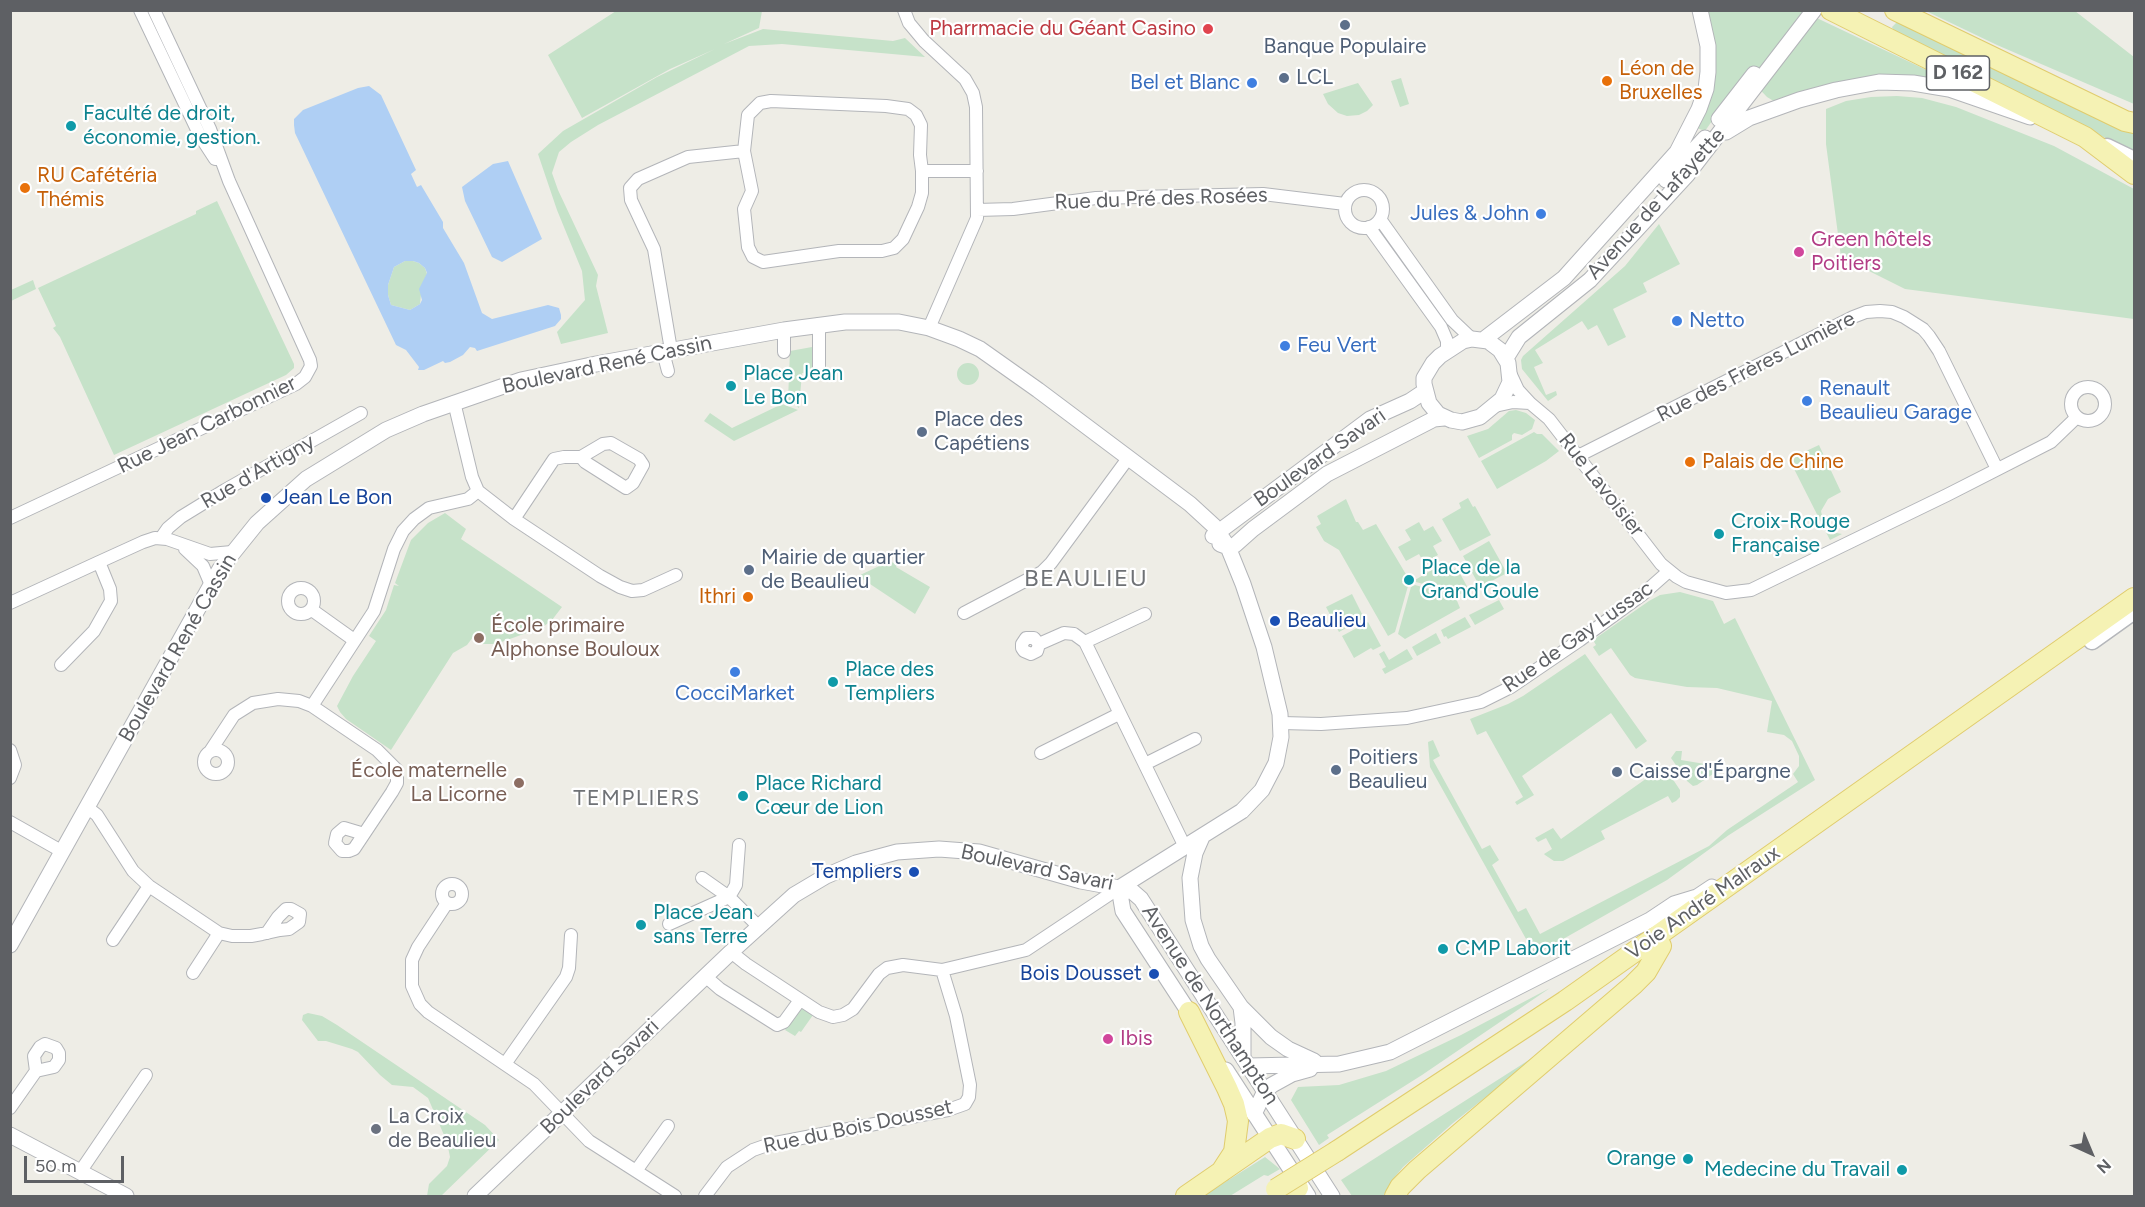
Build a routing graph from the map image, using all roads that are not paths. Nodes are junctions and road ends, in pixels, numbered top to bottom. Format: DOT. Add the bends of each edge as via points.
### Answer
graph roads {
  1 [pos="140,10"];
  2 [pos="154,10"];
  3 [pos="904,10"];
  4 [pos="1700,10"];
  5 [pos="1814,10"];
  6 [pos="1831,10"];
  7 [pos="1895,10"];
  8 [pos="1793,36"];
  9 [pos="1751,77"];
  10 [pos="1750,95"];
  11 [pos="1770,110"];
  12 [pos="2131,123"];
  13 [pos="2085,137"];
  14 [pos="1712,143"];
  15 [pos="744,151"];
  16 [pos="2134,160"];
  17 [pos="922,171"];
  18 [pos="977,171"];
  19 [pos="2134,174"];
  20 [pos="229,181"];
  21 [pos="1345,204"];
  22 [pos="977,210"];
  23 [pos="1380,219"];
  24 [pos="1369,227"];
  25 [pos="1586,255"];
  26 [pos="819,324"];
  27 [pos="929,328"];
  28 [pos="784,330"];
  29 [pos="1477,339"];
  30 [pos="667,351"];
  31 [pos="1447,351"];
  32 [pos="784,352"];
  33 [pos="1506,358"];
  34 [pos="819,368"];
  35 [pos="668,371"];
  36 [pos="1511,375"];
  37 [pos="1425,391"];
  38 [pos="454,402"];
  39 [pos="1530,403"];
  40 [pos="1495,406"];
  41 [pos="361,413"];
  42 [pos="2078,417"];
  43 [pos="1444,418"];
  44 [pos="1578,456"];
  45 [pos="581,457"];
  46 [pos="1129,458"];
  47 [pos="1996,469"];
  48 [pos="478,491"];
  49 [pos="10,518"];
  50 [pos="514,519"];
  51 [pos="161,538"];
  52 [pos="1222,540"];
  53 [pos="179,544"];
  54 [pos="232,552"];
  55 [pos="99,562"];
  56 [pos="1669,571"];
  57 [pos="676,575"];
  58 [pos="211,585"];
  59 [pos="2134,590"];
  60 [pos="2134,598"];
  61 [pos="10,603"];
  62 [pos="312,610"];
  63 [pos="2134,611"];
  64 [pos="964,613"];
  65 [pos="1145,614"];
  66 [pos="2134,618"];
  67 [pos="2089,637"];
  68 [pos="354,640"];
  69 [pos="1085,642"];
  70 [pos="1039,644"];
  71 [pos="61,665"];
  72 [pos="312,706"];
  73 [pos="1119,714"];
  74 [pos="1282,723"];
  75 [pos="1196,739"];
  76 [pos="10,750"];
  77 [pos="211,750"];
  78 [pos="1041,753"];
  79 [pos="1145,764"];
  80 [pos="10,778"];
  81 [pos="88,808"];
  82 [pos="10,822"];
  83 [pos="364,834"];
  84 [pos="1202,837"];
  85 [pos="739,844"];
  86 [pos="1185,847"];
  87 [pos="63,852"];
  88 [pos="1765,860"];
  89 [pos="702,878"];
  90 [pos="149,886"];
  91 [pos="1119,888"];
  92 [pos="729,897"];
  93 [pos="447,903"];
  94 [pos="669,924"];
  95 [pos="759,927"];
  96 [pos="219,933"];
  97 [pos="267,933"];
  98 [pos="571,935"];
  99 [pos="113,940"];
  100 [pos="10,945"];
  101 [pos="1661,946"];
  102 [pos="731,952"];
  103 [pos="942,970"];
  104 [pos="193,973"];
  105 [pos="705,976"];
  106 [pos="800,1000"];
  107 [pos="1241,1007"];
  108 [pos="1189,1012"];
  109 [pos="1246,1061"];
  110 [pos="505,1064"];
  111 [pos="1324,1065"];
  112 [pos="36,1071"];
  113 [pos="146,1075"];
  114 [pos="1266,1092"];
  115 [pos="10,1108"];
  116 [pos="563,1113"];
  117 [pos="1254,1114"];
  118 [pos="668,1126"];
  119 [pos="10,1135"];
  120 [pos="1270,1138"];
  121 [pos="1295,1139"];
  122 [pos="1340,1156"];
  123 [pos="80,1172"];
  124 [pos="636,1172"];
  125 [pos="1221,1172"];
  126 [pos="1288,1194"];
  127 [pos="126,1197"];
  128 [pos="475,1197"];
  129 [pos="675,1197"];
  130 [pos="705,1197"];
  131 [pos="1186,1197"];
  132 [pos="1332,1197"];
  133 [pos="1395,1197"];
  1 -- 20 [label="street, Rue Jean Carbonnier" via="200,136"];
  2 -- 20 [label="street, Rue Jean Carbonnier" via="210,129"];
  3 -- 18 [label="street" via="912,27 965,79 973,93"];
  4 -- 25 [label="street, Avenue de Lafayette" via="1709,59 1699,109 1677,152"];
  5 -- 8 [label="street, Avenue de Lafayette"];
  6 -- 13 [label="main road, D 162"];
  7 -- 12 [label="main road, D 162"];
  8 -- 9 [label="street, Avenue de Lafayette"];
  8 -- 10 [label="street, Avenue de Lafayette"];
  9 -- 10 [label="street"];
  9 -- 25 [label="street, Avenue de Lafayette" via="1690,155"];
  10 -- 11 [label="street"];
  10 -- 14 [label="street, Avenue de Lafayette"];
  11 -- 13 [label="street" via="1859,85 1913,83 1949,89"];
  11 -- 14 [label="street" via="1734,127"];
  13 -- 16 [label="main road, D 162"];
  13 -- 19 [label="main road"];
  14 -- 33 [label="street, Avenue de Lafayette" via="1606,264 1520,336"];
  15 -- 17 [label="street" via="748,115 763,102 903,107 916,115 921,125"];
  15 -- 17 [label="street" via="752,191 744,209 747,247 753,257 763,262 894,248 918,207"];
  15 -- 30 [label="street" via="688,157 638,179 630,188 631,200 654,249"];
  17 -- 18 [label="street"];
  18 -- 22 [label="street"];
  20 -- 49 [label="street, Rue Jean Carbonnier" via="310,360 309,372 296,384"];
  21 -- 22 [label="street, Rue du Pré des Rosées" via="1252,194 1096,198"];
  21 -- 23 [label="street" via="1356,191 1371,191 1382,203"];
  21 -- 24 [label="street" via="1350,222 1356,227"];
  22 -- 27 [label="street" via="975,224"];
  23 -- 24 [label="street"];
  23 -- 29 [label="street" via="1452,320"];
  24 -- 31 [label="street" via="1441,327"];
  25 -- 29 [label="street, Avenue de Lafayette" via="1564,278"];
  26 -- 27 [label="street, Boulevard René Cassin" via="899,322"];
  26 -- 28 [label="street, Boulevard René Cassin"];
  26 -- 34 [label="street"];
  27 -- 46 [label="street, Boulevard René Cassin" via="980,349"];
  28 -- 30 [label="street, Boulevard René Cassin"];
  28 -- 32 [label="street"];
  29 -- 31 [label="street, Avenue de Lafayette" via="1463,341"];
  29 -- 33 [label="street" via="1492,344"];
  30 -- 35 [label="street"];
  30 -- 38 [label="street, Boulevard René Cassin" via="552,372"];
  31 -- 37 [label="street, Avenue de Lafayette" via="1427,372"];
  33 -- 36 [label="street"];
  36 -- 39 [label="street, Rue Lavoisier"];
  36 -- 40 [label="street" via="1506,393"];
  37 -- 43 [label="street" via="1429,403"];
  37 -- 52 [label="street, Boulevard Savari" via="1370,419"];
  38 -- 48 [label="street"];
  38 -- 54 [label="street, Boulevard René Cassin" via="387,430 323,467 272,507"];
  39 -- 40 [label="street"];
  39 -- 44 [label="street, Rue Lavoisier" via="1549,419"];
  40 -- 43 [label="street" via="1472,421"];
  41 -- 51 [label="street, Rue d'Artigny" via="180,517"];
  42 -- 47 [label="street, Rue de Gay Lussac" via="2051,441"];
  43 -- 52 [label="street" via="1434,419 1327,474 1253,529"];
  44 -- 47 [label="street, Rue des Frères Lumière" via="1859,314 1880,310 1904,317 1929,336"];
  44 -- 56 [label="street, Rue Lavoisier"];
  45 -- 45 [label="street" via="626,488 642,465 639,459 611,443"];
  45 -- 50 [label="street" via="551,462"];
  46 -- 52 [label="street, Boulevard René Cassin" via="1202,513"];
  46 -- 64 [label="street" via="1042,572"];
  47 -- 56 [label="street, Rue de Gay Lussac" via="1751,590 1718,592 1686,582"];
  48 -- 50 [label="street"];
  48 -- 68 [label="street" via="468,499 429,508 409,523 394,549 374,611"];
  50 -- 57 [label="street" via="628,590 643,590"];
  51 -- 53 [label="street"];
  51 -- 55 [label="street" via="142,542"];
  52 -- 74 [label="street, Boulevard Savari" via="1258,611"];
  53 -- 54 [label="street" via="213,555"];
  53 -- 58 [label="street" via="202,566"];
  54 -- 58 [label="street, Boulevard René Cassin"];
  55 -- 61 [label="street"];
  55 -- 71 [label="street" via="111,589 111,601 94,631"];
  56 -- 74 [label="street, Rue de Gay Lussac" via="1580,640 1511,687 1481,702 1407,718"];
  58 -- 81 [label="street, Boulevard René Cassin"];
  59 -- 67 [label="main road"];
  60 -- 67 [label="main road, Voie André Malraux"];
  62 -- 68 [label="street"];
  63 -- 67 [label="main road, Voie André Malraux"];
  65 -- 69 [label="street"];
  66 -- 67 [label="main road"];
  67 -- 88 [label="main road, Voie André Malraux"];
  67 -- 101 [label="main road, Voie André Malraux"];
  68 -- 72 [label="street"];
  69 -- 70 [label="street" via="1074,634 1064,633"];
  69 -- 73 [label="street"];
  72 -- 77 [label="street" via="286,699 253,703 234,715"];
  72 -- 83 [label="street" via="377,750 398,770 397,783"];
  73 -- 78 [label="street"];
  73 -- 79 [label="street"];
  74 -- 84 [label="street, Boulevard Savari" via="1276,763 1262,790 1242,811"];
  75 -- 79 [label="street"];
  76 -- 80 [label="street" via="15,765"];
  79 -- 86 [label="street"];
  81 -- 87 [label="street, Boulevard René Cassin"];
  81 -- 90 [label="street" via="98,815 133,871"];
  82 -- 87 [label="street"];
  84 -- 86 [label="street, Boulevard Savari"];
  84 -- 107 [label="street" via="1190,878 1193,920 1208,959"];
  85 -- 92 [label="street" via="736,885"];
  86 -- 91 [label="street, Boulevard Savari"];
  87 -- 100 [label="street, Boulevard René Cassin"];
  88 -- 111 [label="street" via="1743,867 1697,897 1674,903 1650,920 1390,1052"];
  88 -- 122 [label="main road, Voie André Malraux"];
  89 -- 92 [label="street"];
  90 -- 96 [label="street"];
  90 -- 99 [label="street"];
  91 -- 95 [label="street, Boulevard Savari" via="980,852 919,850 872,858 826,876 794,895"];
  91 -- 103 [label="street" via="1026,950"];
  91 -- 108 [label="street, Avenue de Northampton" via="1123,911"];
  91 -- 109 [label="street, Avenue de Northampton" via="1141,899"];
  92 -- 94 [label="street"];
  92 -- 95 [label="street"];
  93 -- 110 [label="street" via="412,960 415,994 428,1012"];
  95 -- 102 [label="street, Boulevard Savari"];
  96 -- 97 [label="street"];
  96 -- 104 [label="street"];
  98 -- 110 [label="street" via="566,977"];
  101 -- 122 [label="main road, Voie André Malraux"];
  101 -- 133 [label="main road" via="1633,985 1417,1170"];
  102 -- 105 [label="street, Boulevard Savari"];
  102 -- 106 [label="street"];
  103 -- 106 [label="street" via="903,965 887,968 852,1009 839,1016 825,1015"];
  103 -- 130 [label="street, Rue du Bois Dousset" via="970,1085 965,1104 753,1150 727,1167"];
  105 -- 106 [label="street" via="775,1025 781,1025"];
  105 -- 116 [label="street, Boulevard Savari"];
  107 -- 109 [label="street"];
  107 -- 111 [label="street" via="1261,1029 1288,1049"];
  108 -- 117 [label="street, Avenue de Northampton"];
  108 -- 125 [label="main road" via="1227,1088 1238,1121 1234,1152"];
  109 -- 111 [label="street"];
  109 -- 114 [label="street, Avenue de Northampton"];
  110 -- 116 [label="street" via="534,1084"];
  111 -- 114 [label="street" via="1292,1074"];
  112 -- 115 [label="street"];
  113 -- 123 [label="street"];
  114 -- 117 [label="street"];
  114 -- 121 [label="street, Avenue de Northampton"];
  116 -- 124 [label="street" via="589,1141"];
  116 -- 128 [label="street, Boulevard Savari"];
  117 -- 120 [label="street, Avenue de Northampton"];
  118 -- 124 [label="street"];
  119 -- 123 [label="street"];
  120 -- 121 [label="main road" via="1281,1134"];
  120 -- 125 [label="main road"];
  120 -- 126 [label="street, Avenue de Northampton"];
  121 -- 132 [label="street, Avenue de Northampton"];
  122 -- 126 [label="main road, Voie André Malraux, bridge"];
  123 -- 127 [label="street"];
  124 -- 129 [label="street"];
  125 -- 131 [label="main road"];
}
